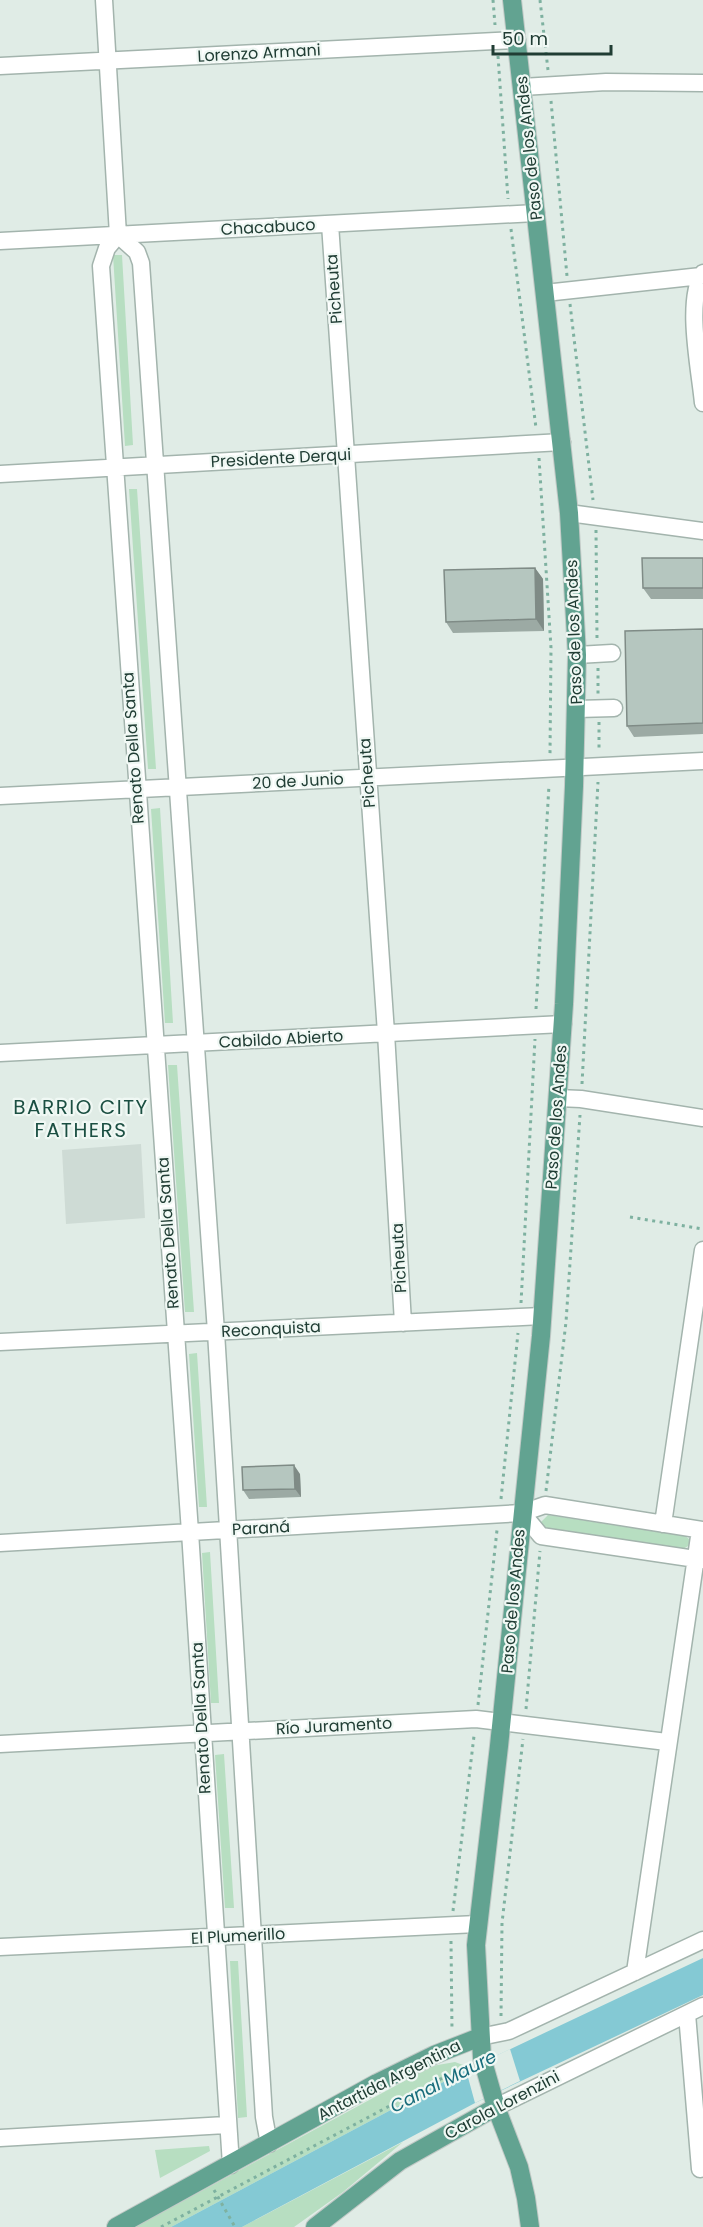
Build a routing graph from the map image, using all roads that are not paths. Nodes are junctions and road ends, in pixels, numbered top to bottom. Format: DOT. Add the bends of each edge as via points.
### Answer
graph roads {
  1 [pos="104,0"];
  2 [pos="512,0"];
  3 [pos="517,40"];
  4 [pos="108,60"];
  5 [pos="0,66"];
  6 [pos="703,83"];
  7 [pos="522,87"];
  8 [pos="536,213"];
  9 [pos="330,224"];
  10 [pos="118,235"];
  11 [pos="0,241"];
  12 [pos="702,274"];
  13 [pos="545,293"];
  14 [pos="703,403"];
  15 [pos="562,442"];
  16 [pos="346,455"];
  17 [pos="154,466"];
  18 [pos="114,469"];
  19 [pos="0,474"];
  20 [pos="569,513"];
  21 [pos="703,531"];
  22 [pos="612,653"];
  23 [pos="577,655"];
  24 [pos="614,708"];
  25 [pos="577,710"];
  26 [pos="703,760"];
  27 [pos="575,767"];
  28 [pos="367,777"];
  29 [pos="177,787"];
  30 [pos="136,789"];
  31 [pos="0,796"];
  32 [pos="563,1024"];
  33 [pos="386,1033"];
  34 [pos="194,1043"];
  35 [pos="155,1045"];
  36 [pos="0,1053"];
  37 [pos="558,1098"];
  38 [pos="703,1118"];
  39 [pos="703,1250"];
  40 [pos="542,1316"];
  41 [pos="403,1323"];
  42 [pos="216,1332"];
  43 [pos="175,1334"];
  44 [pos="0,1342"];
  45 [pos="522,1513"];
  46 [pos="663,1524"];
  47 [pos="227,1530"];
  48 [pos="701,1530"];
  49 [pos="190,1532"];
  50 [pos="0,1543"];
  51 [pos="699,1559"];
  52 [pos="502,1721"];
  53 [pos="240,1730"];
  54 [pos="202,1732"];
  55 [pos="667,1742"];
  56 [pos="0,1744"];
  57 [pos="477,1924"];
  58 [pos="253,1935"];
  59 [pos="214,1937"];
  60 [pos="703,1940"];
  61 [pos="0,1947"];
  62 [pos="635,1972"];
  63 [pos="703,2006"];
  64 [pos="687,2014"];
  65 [pos="480,2037"];
  66 [pos="494,2101"];
  67 [pos="226,2124"];
  68 [pos="0,2138"];
  69 [pos="268,2144"];
  70 [pos="231,2165"];
  71 [pos="700,2169"];
  72 [pos="116,2227"];
  73 [pos="315,2227"];
  74 [pos="530,2227"];
  1 -- 4 [label="street"];
  2 -- 3 [label="main road, Paso de los Andes"];
  3 -- 4 [label="street, Lorenzo Armani"];
  3 -- 7 [label="main road, Paso de los Andes"];
  4 -- 5 [label="street, Lorenzo Armani"];
  4 -- 10 [label="street"];
  6 -- 7 [label="street" via="606,82"];
  7 -- 8 [label="main road, Paso de los Andes"];
  8 -- 9 [label="street, Chacabuco"];
  8 -- 13 [label="main road, Paso de los Andes"];
  9 -- 10 [label="street, Chacabuco"];
  9 -- 16 [label="street, Picheuta"];
  10 -- 11 [label="street, Chacabuco"];
  10 -- 17 [label="street" via="137,252 141,264"];
  10 -- 18 [label="street, Renato Della Santa" via="107,248 101,266"];
  12 -- 13 [label="street"];
  12 -- 14 [label="street" via="695,308"];
  13 -- 15 [label="main road, Paso de los Andes"];
  15 -- 16 [label="street, Presidente Derqui"];
  15 -- 20 [label="main road, Paso de los Andes"];
  16 -- 17 [label="street, Presidente Derqui"];
  16 -- 28 [label="street, Picheuta"];
  17 -- 18 [label="street, Presidente Derqui"];
  17 -- 29 [label="street"];
  18 -- 19 [label="street, Presidente Derqui"];
  18 -- 30 [label="street, Renato Della Santa"];
  20 -- 21 [label="street"];
  20 -- 23 [label="main road, Paso de los Andes"];
  22 -- 23 [label="street"];
  23 -- 25 [label="main road, Paso de los Andes"];
  24 -- 25 [label="street"];
  25 -- 27 [label="main road, Paso de los Andes"];
  26 -- 27 [label="street, 20 de Junio"];
  27 -- 28 [label="street, 20 de Junio"];
  27 -- 32 [label="main road, Paso de los Andes"];
  28 -- 29 [label="street, 20 de Junio"];
  28 -- 33 [label="street, Picheuta"];
  29 -- 30 [label="street, 20 de Junio"];
  29 -- 34 [label="street"];
  30 -- 31 [label="street, 20 de Junio"];
  30 -- 35 [label="street, Renato Della Santa"];
  32 -- 33 [label="street, Cabildo Abierto"];
  32 -- 37 [label="main road, Paso de los Andes"];
  33 -- 34 [label="street, Cabildo Abierto"];
  33 -- 41 [label="street, Picheuta"];
  34 -- 35 [label="street, Cabildo Abierto"];
  34 -- 42 [label="street"];
  35 -- 36 [label="street, Cabildo Abierto"];
  35 -- 43 [label="street, Renato Della Santa"];
  37 -- 38 [label="street"];
  37 -- 40 [label="main road, Paso de los Andes"];
  39 -- 46 [label="street"];
  40 -- 41 [label="street, Reconquista"];
  40 -- 45 [label="main road, Paso de los Andes"];
  41 -- 42 [label="street, Reconquista"];
  42 -- 43 [label="street, Reconquista"];
  42 -- 47 [label="street"];
  43 -- 44 [label="street, Reconquista"];
  43 -- 49 [label="street, Renato Della Santa"];
  45 -- 46 [label="street, Paraná" via="544,1505"];
  45 -- 47 [label="street, Paraná"];
  45 -- 51 [label="street" via="541,1536"];
  45 -- 52 [label="main road, Paso de los Andes"];
  46 -- 48 [label="street, Paraná"];
  47 -- 49 [label="street, Paraná"];
  47 -- 53 [label="street"];
  48 -- 51 [label="street"];
  49 -- 50 [label="street, Paraná"];
  49 -- 54 [label="street, Renato Della Santa"];
  51 -- 55 [label="street"];
  52 -- 53 [label="street, Río Juramento"];
  52 -- 55 [label="street, Río Juramento"];
  52 -- 57 [label="main road, Paso de los Andes"];
  53 -- 54 [label="street, Río Juramento"];
  53 -- 58 [label="street"];
  54 -- 56 [label="street, Río Juramento"];
  54 -- 59 [label="street, Renato Della Santa"];
  55 -- 62 [label="street"];
  57 -- 58 [label="street, El Plumerillo"];
  57 -- 65 [label="main road, Paso de los Andes"];
  58 -- 59 [label="street, El Plumerillo"];
  58 -- 69 [label="street"];
  59 -- 61 [label="street, El Plumerillo"];
  59 -- 67 [label="street, Renato Della Santa"];
  60 -- 62 [label="street, Antartida Argentina"];
  62 -- 65 [label="street, Antartida Argentina" via="509,2031"];
  63 -- 64 [label="street, Carola Lorenzini"];
  64 -- 66 [label="street, Carola Lorenzini"];
  64 -- 71 [label="street"];
  65 -- 66 [label="main road, Paso de los Andes"];
  65 -- 69 [label="main road, Antartida Argentina" via="415,2063"];
  66 -- 73 [label="main road, Carola Lorenzini" via="400,2161"];
  66 -- 74 [label="main road, Paso de los Andes" via="519,2167"];
  67 -- 68 [label="street"];
  67 -- 70 [label="street, Renato Della Santa"];
  69 -- 70 [label="main road, Antartida Argentina"];
  70 -- 72 [label="main road, Antartida Argentina"];
}
